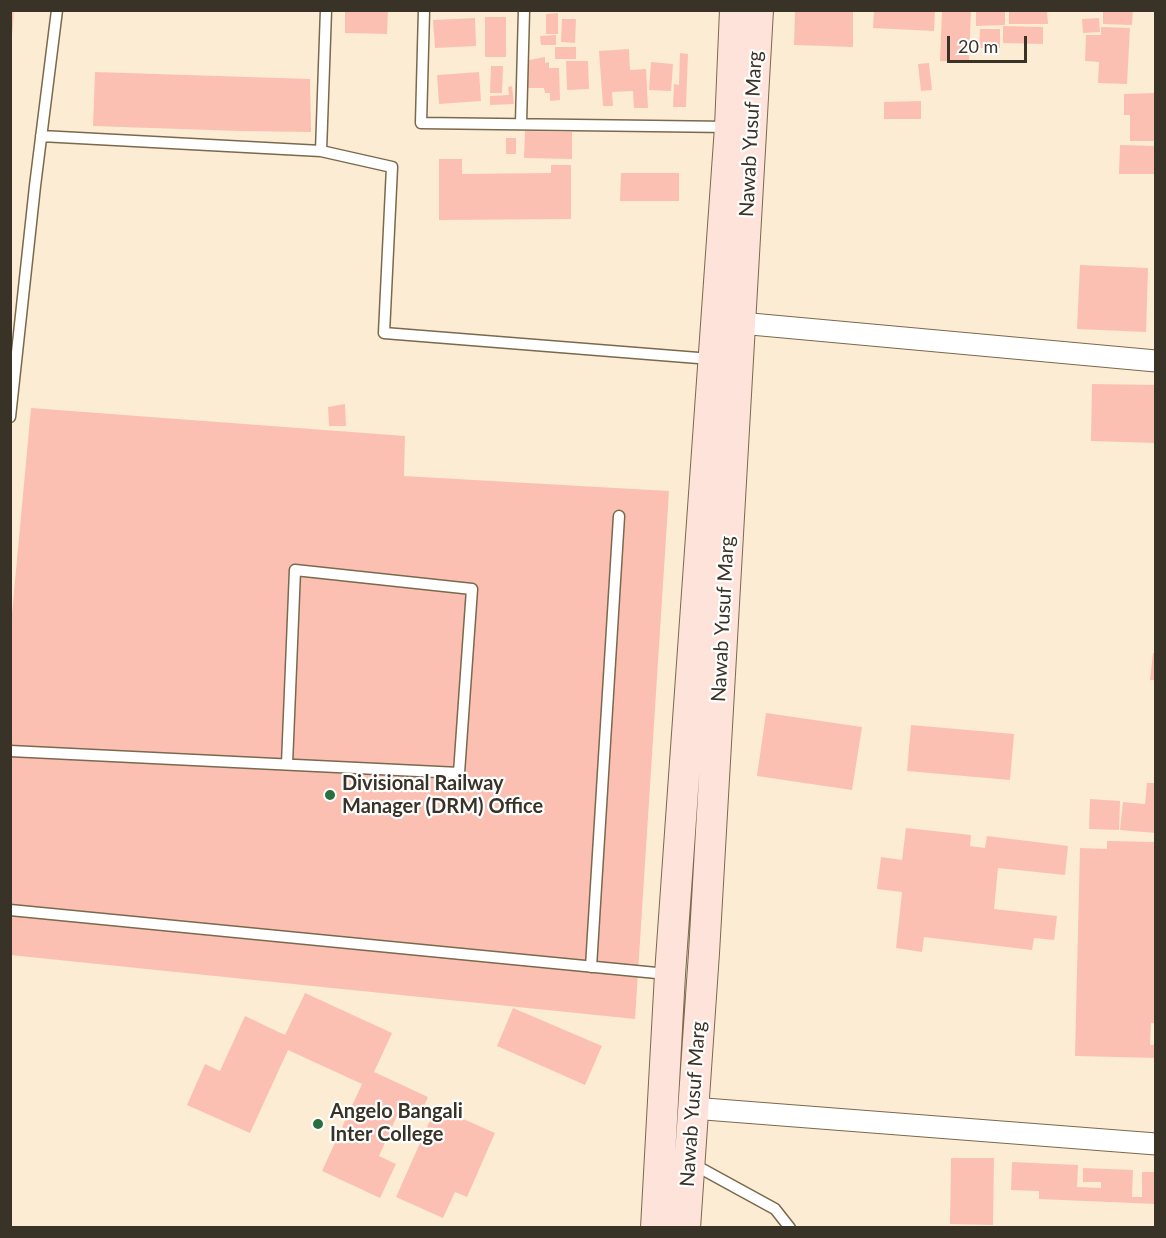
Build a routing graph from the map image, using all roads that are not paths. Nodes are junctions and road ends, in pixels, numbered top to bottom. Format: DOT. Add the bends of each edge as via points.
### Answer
graph roads {
  1 [pos="57,10"];
  2 [pos="326,10"];
  3 [pos="424,10"];
  4 [pos="524,10"];
  5 [pos="735,10"];
  6 [pos="759,10"];
  7 [pos="521,123"];
  8 [pos="730,127"];
  9 [pos="41,136"];
  10 [pos="321,151"];
  11 [pos="740,323"];
  12 [pos="713,359"];
  13 [pos="1155,361"];
  14 [pos="10,417"];
  15 [pos="619,516"];
  16 [pos="10,751"];
  17 [pos="287,764"];
  18 [pos="10,910"];
  19 [pos="591,967"];
  20 [pos="670,974"];
  21 [pos="692,1108"];
  22 [pos="1155,1144"];
  23 [pos="688,1161"];
  24 [pos="656,1227"];
  25 [pos="685,1227"];
  26 [pos="790,1227"];
  1 -- 9 [label="lane"];
  2 -- 10 [label="lane"];
  3 -- 7 [label="lane" via="421,123"];
  4 -- 7 [label="lane"];
  5 -- 8 [label="main road"];
  6 -- 11 [label="main road, Nawab Yusuf Marg"];
  7 -- 8 [label="lane"];
  8 -- 12 [label="main road"];
  9 -- 10 [label="lane"];
  9 -- 14 [label="lane"];
  10 -- 12 [label="lane" via="392,167 384,333"];
  11 -- 13 [label="street"];
  11 -- 21 [label="main road, Nawab Yusuf Marg"];
  12 -- 20 [label="main road"];
  15 -- 19 [label="lane"];
  16 -- 17 [label="lane"];
  17 -- 17 [label="lane" via="459,773 472,589 295,570"];
  18 -- 19 [label="lane"];
  19 -- 20 [label="lane"];
  20 -- 24 [label="main road"];
  21 -- 22 [label="street"];
  21 -- 23 [label="main road, Nawab Yusuf Marg"];
  23 -- 25 [label="main road, Nawab Yusuf Marg"];
  23 -- 26 [label="lane" via="775,1209"];
}
